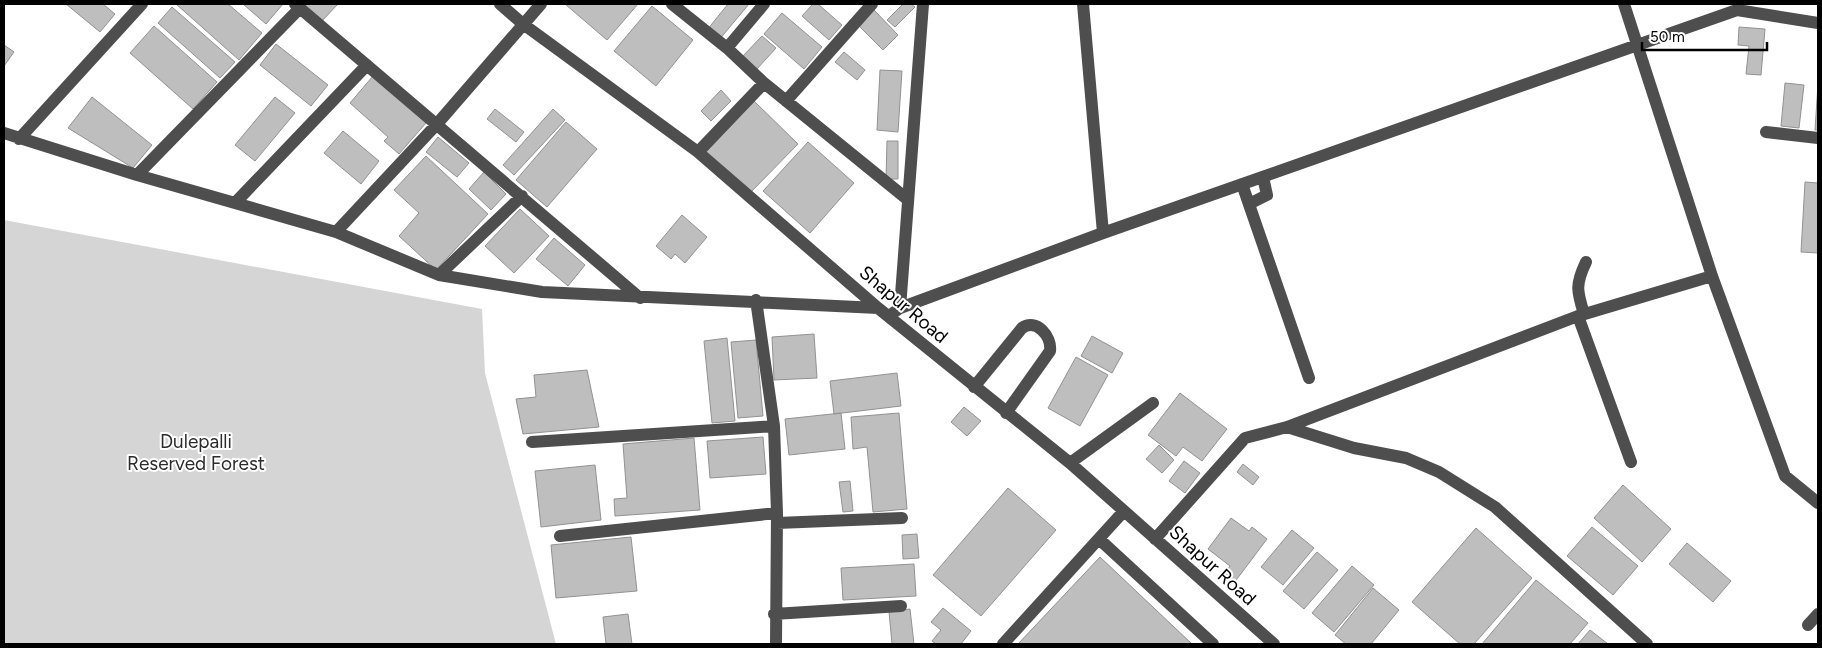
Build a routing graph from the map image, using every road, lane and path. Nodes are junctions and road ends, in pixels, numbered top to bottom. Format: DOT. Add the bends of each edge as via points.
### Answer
graph roads {
  1 [pos="142,4"];
  2 [pos="500,4"];
  3 [pos="541,4"];
  4 [pos="672,4"];
  5 [pos="764,4"];
  6 [pos="872,4"];
  7 [pos="923,4"];
  8 [pos="1083,4"];
  9 [pos="1624,4"];
  10 [pos="297,6"];
  11 [pos="1818,23"];
  12 [pos="523,24"];
  13 [pos="1638,46"];
  14 [pos="727,48"];
  15 [pos="367,65"];
  16 [pos="764,83"];
  17 [pos="786,101"];
  18 [pos="437,124"];
  19 [pos="1766,132"];
  20 [pos="4,133"];
  21 [pos="1818,138"];
  22 [pos="18,139"];
  23 [pos="698,152"];
  24 [pos="137,175"];
  25 [pos="1263,177"];
  26 [pos="1242,184"];
  27 [pos="522,196"];
  28 [pos="906,200"];
  29 [pos="235,203"];
  30 [pos="1249,204"];
  31 [pos="336,232"];
  32 [pos="1103,233"];
  33 [pos="1586,262"];
  34 [pos="440,275"];
  35 [pos="1712,276"];
  36 [pos="640,298"];
  37 [pos="756,300"];
  38 [pos="878,308"];
  39 [pos="900,308"];
  40 [pos="1581,315"];
  41 [pos="889,316"];
  42 [pos="1309,378"];
  43 [pos="974,387"];
  44 [pos="1153,403"];
  45 [pos="1006,414"];
  46 [pos="774,426"];
  47 [pos="1287,426"];
  48 [pos="532,442"];
  49 [pos="1631,462"];
  50 [pos="1070,463"];
  51 [pos="1818,503"];
  52 [pos="1124,511"];
  53 [pos="777,518"];
  54 [pos="902,518"];
  55 [pos="560,536"];
  56 [pos="1099,539"];
  57 [pos="1155,539"];
  58 [pos="901,606"];
  59 [pos="774,614"];
  60 [pos="1818,614"];
  61 [pos="1808,625"];
  62 [pos="776,644"];
  63 [pos="1003,644"];
  64 [pos="1213,644"];
  65 [pos="1274,644"];
  66 [pos="1647,644"];
  1 -- 22 [label="street"];
  2 -- 12 [label="street, Shapur Road"];
  3 -- 12 [label="street"];
  4 -- 14 [label="street"];
  5 -- 14 [label="street"];
  6 -- 17 [label="street"];
  7 -- 28 [label="street"];
  8 -- 32 [label="street"];
  9 -- 13 [label="street"];
  10 -- 15 [label="street"];
  10 -- 24 [label="street"];
  11 -- 13 [label="street" via="1737,10"];
  12 -- 18 [label="street"];
  12 -- 23 [label="street, Shapur Road"];
  13 -- 25 [label="street"];
  13 -- 35 [label="street"];
  14 -- 16 [label="street"];
  15 -- 18 [label="street"];
  15 -- 29 [label="street"];
  16 -- 17 [label="street"];
  16 -- 23 [label="street"];
  17 -- 28 [label="street"];
  18 -- 27 [label="street"];
  18 -- 31 [label="street"];
  19 -- 21 [label="street"];
  20 -- 22 [label="street"];
  22 -- 24 [label="street"];
  23 -- 38 [label="street, Shapur Road"];
  24 -- 29 [label="street"];
  25 -- 26 [label="street"];
  25 -- 30 [label="street" via="1267,195"];
  26 -- 30 [label="street"];
  26 -- 32 [label="street"];
  27 -- 34 [label="street"];
  27 -- 36 [label="street"];
  28 -- 39 [label="street"];
  29 -- 31 [label="street"];
  30 -- 42 [label="street"];
  31 -- 34 [label="street"];
  32 -- 39 [label="street"];
  33 -- 40 [label="street" via="1578,280"];
  34 -- 36 [label="street" via="542,292"];
  35 -- 40 [label="street"];
  35 -- 51 [label="street" via="1785,476"];
  36 -- 37 [label="street"];
  37 -- 38 [label="street"];
  37 -- 46 [label="street"];
  38 -- 41 [label="street, Shapur Road"];
  39 -- 41 [label="street"];
  40 -- 47 [label="street"];
  40 -- 49 [label="street"];
  41 -- 43 [label="street, Shapur Road"];
  43 -- 45 [label="street, Shapur Road"];
  43 -- 45 [label="street" via="1027,324 1047,335 1050,351"];
  44 -- 50 [label="street"];
  45 -- 50 [label="street, Shapur Road"];
  46 -- 48 [label="street"];
  46 -- 53 [label="street"];
  47 -- 57 [label="street" via="1245,438"];
  47 -- 66 [label="street" via="1354,448 1406,458 1439,472 1495,507"];
  50 -- 52 [label="street, Shapur Road"];
  52 -- 56 [label="street"];
  52 -- 57 [label="street, Shapur Road"];
  53 -- 54 [label="street"];
  53 -- 55 [label="street"];
  53 -- 59 [label="street"];
  56 -- 63 [label="street"];
  56 -- 64 [label="street"];
  57 -- 65 [label="street, Shapur Road"];
  58 -- 59 [label="street"];
  59 -- 62 [label="street"];
  60 -- 61 [label="street"];
}
